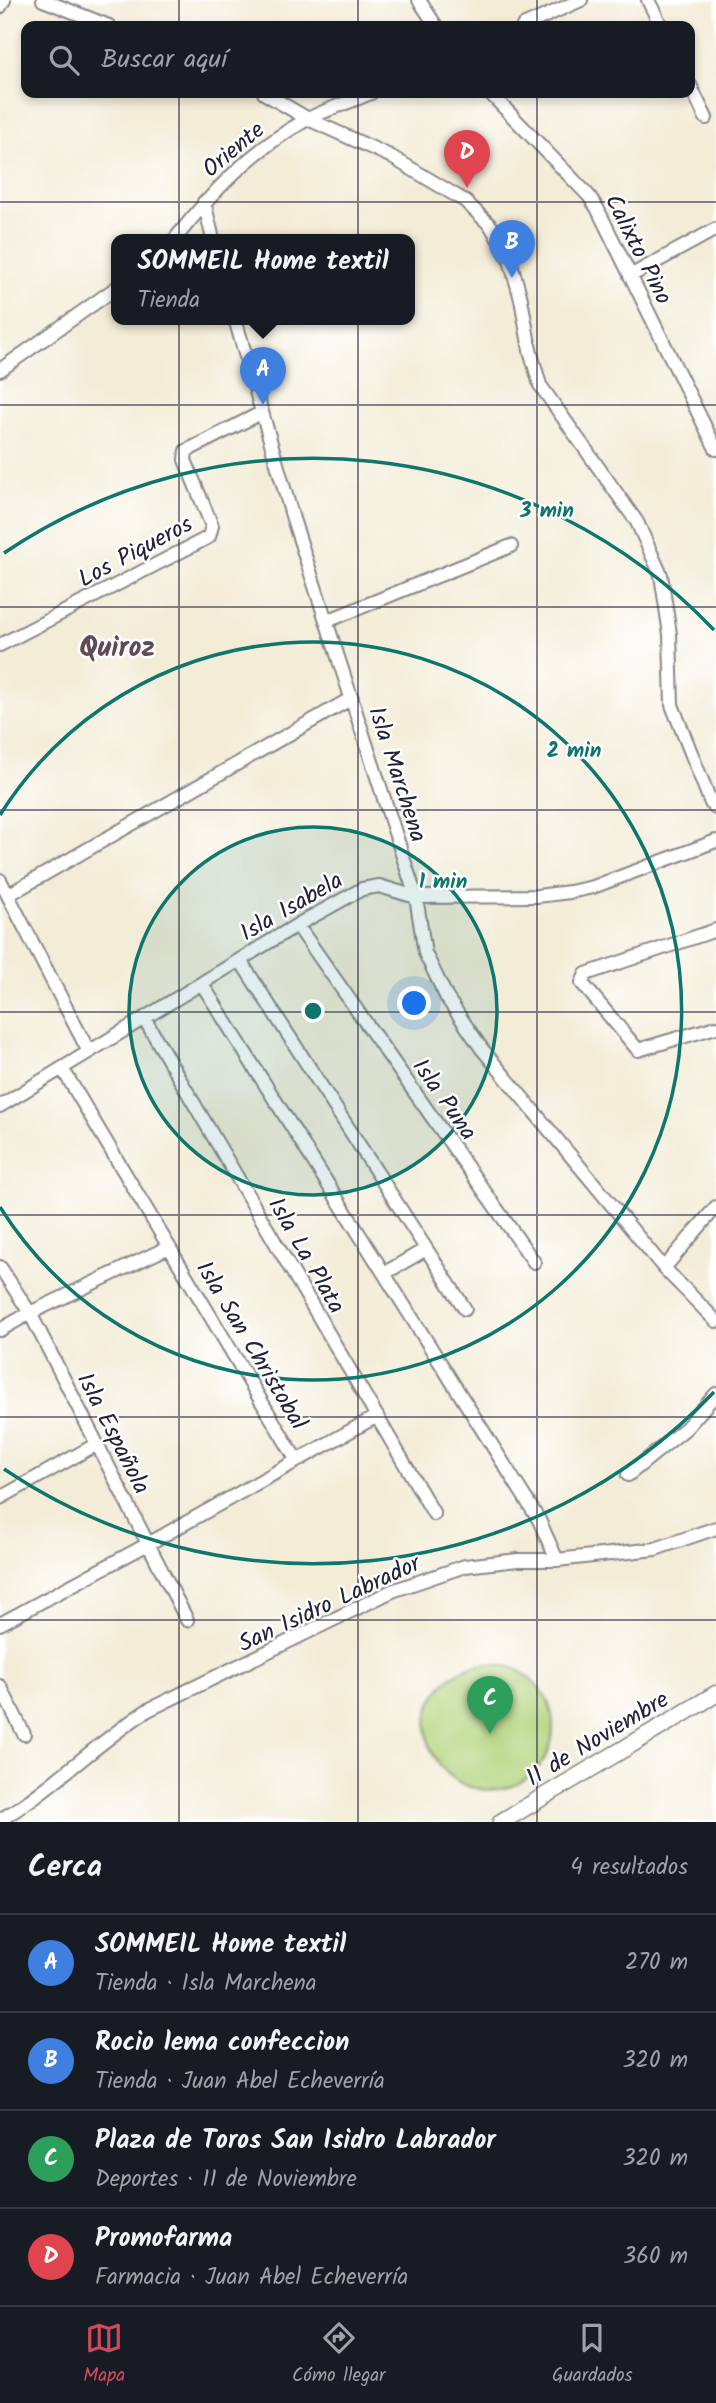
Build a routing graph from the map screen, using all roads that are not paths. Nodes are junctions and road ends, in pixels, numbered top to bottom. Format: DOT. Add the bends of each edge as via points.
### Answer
graph roads {
  1 [pos="4,0"];
  2 [pos="43,0"];
  3 [pos="419,0"];
  4 [pos="581,0"];
  5 [pos="648,0"];
  6 [pos="0,7"];
  7 [pos="96,21"];
  8 [pos="433,21"];
  9 [pos="534,21"];
  10 [pos="658,21"];
  11 [pos="695,95"];
  12 [pos="272,98"];
  13 [pos="359,98"];
  14 [pos="495,98"];
  15 [pos="706,118"];
  16 [pos="308,119"];
  17 [pos="204,202"];
  18 [pos="716,229"];
  19 [pos="179,234"];
  20 [pos="212,234"];
  21 [pos="630,276"];
  22 [pos="111,292"];
  23 [pos="237,325"];
  24 [pos="0,370"];
  25 [pos="261,413"];
  26 [pos="710,423"];
  27 [pos="716,449"];
  28 [pos="511,546"];
  29 [pos="327,621"];
  30 [pos="0,645"];
  31 [pos="352,698"];
  32 [pos="716,808"];
  33 [pos="716,841"];
  34 [pos="0,880"];
  35 [pos="8,895"];
  36 [pos="416,897"];
  37 [pos="298,925"];
  38 [pos="716,930"];
  39 [pos="240,960"];
  40 [pos="202,984"];
  41 [pos="144,1018"];
  42 [pos="716,1027"];
  43 [pos="89,1052"];
  44 [pos="62,1068"];
  45 [pos="0,1106"];
  46 [pos="716,1207"];
  47 [pos="169,1247"];
  48 [pos="426,1249"];
  49 [pos="534,1262"];
  50 [pos="0,1267"];
  51 [pos="664,1268"];
  52 [pos="385,1273"];
  53 [pos="465,1309"];
  54 [pos="30,1313"];
  55 [pos="716,1321"];
  56 [pos="0,1330"];
  57 [pos="716,1394"];
  58 [pos="377,1416"];
  59 [pos="96,1444"];
  60 [pos="297,1461"];
  61 [pos="628,1475"];
  62 [pos="0,1498"];
  63 [pos="434,1514"];
  64 [pos="716,1528"];
  65 [pos="148,1544"];
  66 [pos="557,1560"];
  67 [pos="187,1620"];
  68 [pos="0,1624"];
  69 [pos="0,1686"];
  70 [pos="716,1694"];
  71 [pos="24,1734"];
  72 [pos="0,1820"];
  73 [pos="510,1820"];
  1 -- 6 [label="street"];
  2 -- 7 [label="street"];
  3 -- 8 [label="street"];
  4 -- 9 [label="street"];
  5 -- 10 [label="street"];
  11 -- 15 [label="street"];
  12 -- 16 [label="street"];
  13 -- 16 [label="street, Oriente"];
  14 -- 21 [label="street, Calixto Pino" via="589,196"];
  16 -- 17 [label="street, Oriente" via="266,145"];
  16 -- 32 [label="street" via="390,156 465,201 491,226 510,260 540,385 637,522 661,575 670,634 672,705"];
  17 -- 19 [label="street, Oriente"];
  17 -- 20 [label="street"];
  18 -- 21 [label="street"];
  21 -- 26 [label="street, Calixto Pino"];
  22 -- 24 [label="street"];
  23 -- 25 [label="street, Isla Marchena"];
  25 -- 29 [label="street, Isla Marchena"];
  25 -- 30 [label="street, Los Piqueros" via="186,451 185,460 212,526 209,537"];
  26 -- 27 [label="street, Calixto Pino"];
  28 -- 29 [label="street"];
  29 -- 31 [label="street, Isla Marchena"];
  31 -- 35 [label="street"];
  31 -- 36 [label="street, Isla Marchena"];
  33 -- 36 [label="street, Isla Isabela" via="570,892"];
  34 -- 35 [label="street"];
  35 -- 43 [label="street"];
  36 -- 37 [label="street, Isla Isabela" via="379,886 362,889"];
  36 -- 51 [label="street, Isla Marchena" via="425,953 447,998 482,1049"];
  37 -- 39 [label="street, Isla Isabela"];
  37 -- 49 [label="street, Isla Puna"];
  38 -- 42 [label="street" via="586,974 582,983 638,1049"];
  39 -- 40 [label="street, Isla Isabela"];
  39 -- 48 [label="street"];
  40 -- 41 [label="street, Isla Isabela"];
  40 -- 52 [label="street"];
  41 -- 43 [label="street, Isla Isabela"];
  41 -- 58 [label="street, Isla La Plata"];
  43 -- 44 [label="street, Isla Isabela"];
  44 -- 45 [label="street, Isla Isabela"];
  44 -- 47 [label="street, Isla San Christobal"];
  46 -- 51 [label="street"];
  47 -- 54 [label="street"];
  47 -- 60 [label="street, Isla San Christobal"];
  48 -- 52 [label="street"];
  48 -- 53 [label="street"];
  50 -- 54 [label="street, Isla Española"];
  51 -- 55 [label="street, Isla Marchena"];
  52 -- 66 [label="street" via="539,1520"];
  54 -- 56 [label="street"];
  54 -- 59 [label="street, Isla Española"];
  57 -- 61 [label="street" via="686,1428"];
  58 -- 60 [label="street"];
  58 -- 63 [label="street, Isla La Plata"];
  59 -- 62 [label="street"];
  59 -- 65 [label="street, Isla Española"];
  60 -- 65 [label="street, Isla San Christobal"];
  64 -- 66 [label="street, San Isidro Labrador" via="655,1549"];
  65 -- 67 [label="street, Isla Española"];
  65 -- 68 [label="street, Isla San Christobal"];
  66 -- 72 [label="street, San Isidro Labrador" via="466,1566 392,1591 148,1710"];
  69 -- 71 [label="street"];
  70 -- 73 [label="street, 11 de Noviembre"];
}
